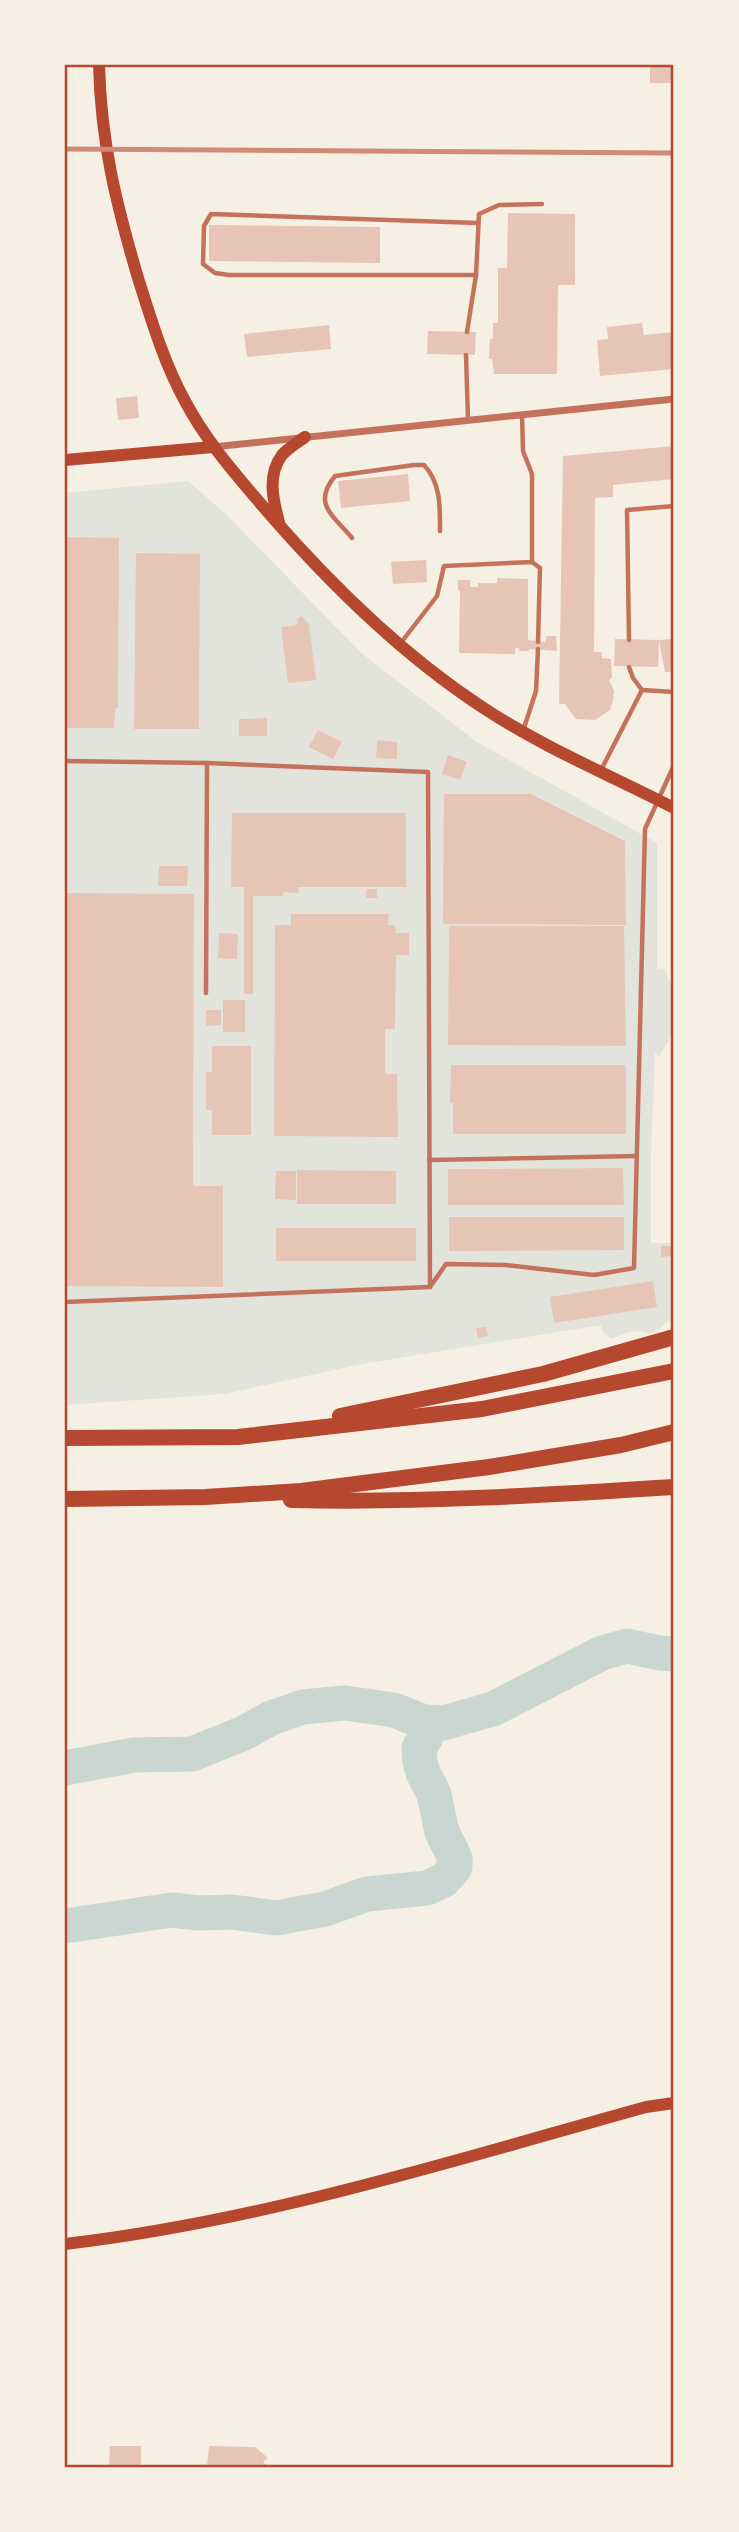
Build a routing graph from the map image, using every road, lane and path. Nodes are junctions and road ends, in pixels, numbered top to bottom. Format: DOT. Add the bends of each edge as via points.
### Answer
graph roads {
  1 [pos="99,65"];
  2 [pos="542,204"];
  3 [pos="478,223"];
  4 [pos="476,275"];
  5 [pos="467,332"];
  6 [pos="466,355"];
  7 [pos="674,399"];
  8 [pos="522,415"];
  9 [pos="468,420"];
  10 [pos="305,437"];
  11 [pos="213,447"];
  12 [pos="65,460"];
  13 [pos="674,506"];
  14 [pos="280,526"];
  15 [pos="440,531"];
  16 [pos="352,538"];
  17 [pos="532,562"];
  18 [pos="629,640"];
  19 [pos="538,642"];
  20 [pos="400,645"];
  21 [pos="538,649"];
  22 [pos="629,667"];
  23 [pos="642,690"];
  24 [pos="674,692"];
  25 [pos="523,732"];
  26 [pos="65,761"];
  27 [pos="207,763"];
  28 [pos="674,765"];
  29 [pos="600,771"];
  30 [pos="657,799"];
  31 [pos="674,808"];
  32 [pos="206,993"];
  33 [pos="637,1156"];
  34 [pos="429,1160"];
  35 [pos="430,1287"];
  36 [pos="65,1302"];
  37 [pos="674,1337"];
  38 [pos="674,1371"];
  39 [pos="674,1432"];
  40 [pos="239,1437"];
  41 [pos="65,1438"];
  42 [pos="674,1487"];
  43 [pos="205,1497"];
  44 [pos="65,1499"];
  45 [pos="674,2103"];
  46 [pos="65,2244"];
  1 -- 11 [label="main road" via="107,159 118,209 162,350 184,401"];
  2 -- 3 [label="lane" via="499,205 479,214"];
  3 -- 4 [label="lane"];
  3 -- 4 [label="lane" via="211,214 204,226 203,264 215,273"];
  4 -- 5 [label="lane"];
  6 -- 9 [label="lane"];
  7 -- 8 [label="street"];
  8 -- 9 [label="street"];
  8 -- 17 [label="lane" via="523,451 532,474"];
  9 -- 10 [label="street"];
  10 -- 11 [label="street"];
  10 -- 14 [label="main road" via="283,454 273,475 272,498"];
  11 -- 12 [label="main road"];
  11 -- 14 [label="main road"];
  13 -- 18 [label="lane" via="627,510"];
  14 -- 20 [label="main road" via="318,569"];
  15 -- 16 [label="lane" via="440,502 433,475 424,465 414,465 335,476 324,488 325,505"];
  17 -- 19 [label="lane" via="540,568"];
  17 -- 20 [label="lane" via="444,566 437,596"];
  20 -- 25 [label="main road" via="480,707"];
  21 -- 25 [label="lane" via="536,691"];
  22 -- 23 [label="lane"];
  23 -- 24 [label="lane"];
  23 -- 29 [label="lane"];
  25 -- 29 [label="main road"];
  26 -- 27 [label="lane"];
  27 -- 32 [label="lane"];
  27 -- 34 [label="lane" via="428,772"];
  28 -- 30 [label="lane"];
  29 -- 30 [label="main road"];
  30 -- 31 [label="main road"];
  30 -- 33 [label="lane" via="645,830"];
  33 -- 34 [label="lane"];
  33 -- 35 [label="lane" via="634,1268 594,1275 446,1264"];
  34 -- 35 [label="lane"];
  35 -- 36 [label="lane"];
  37 -- 40 [label="highway" via="542,1374"];
  38 -- 40 [label="highway" via="482,1409"];
  39 -- 43 [label="highway" via="489,1467 301,1491"];
  40 -- 41 [label="highway"];
  42 -- 43 [label="highway" via="355,1502"];
  43 -- 44 [label="highway"];
  45 -- 46 [label="main road" via="249,2213 134,2236"];
}
